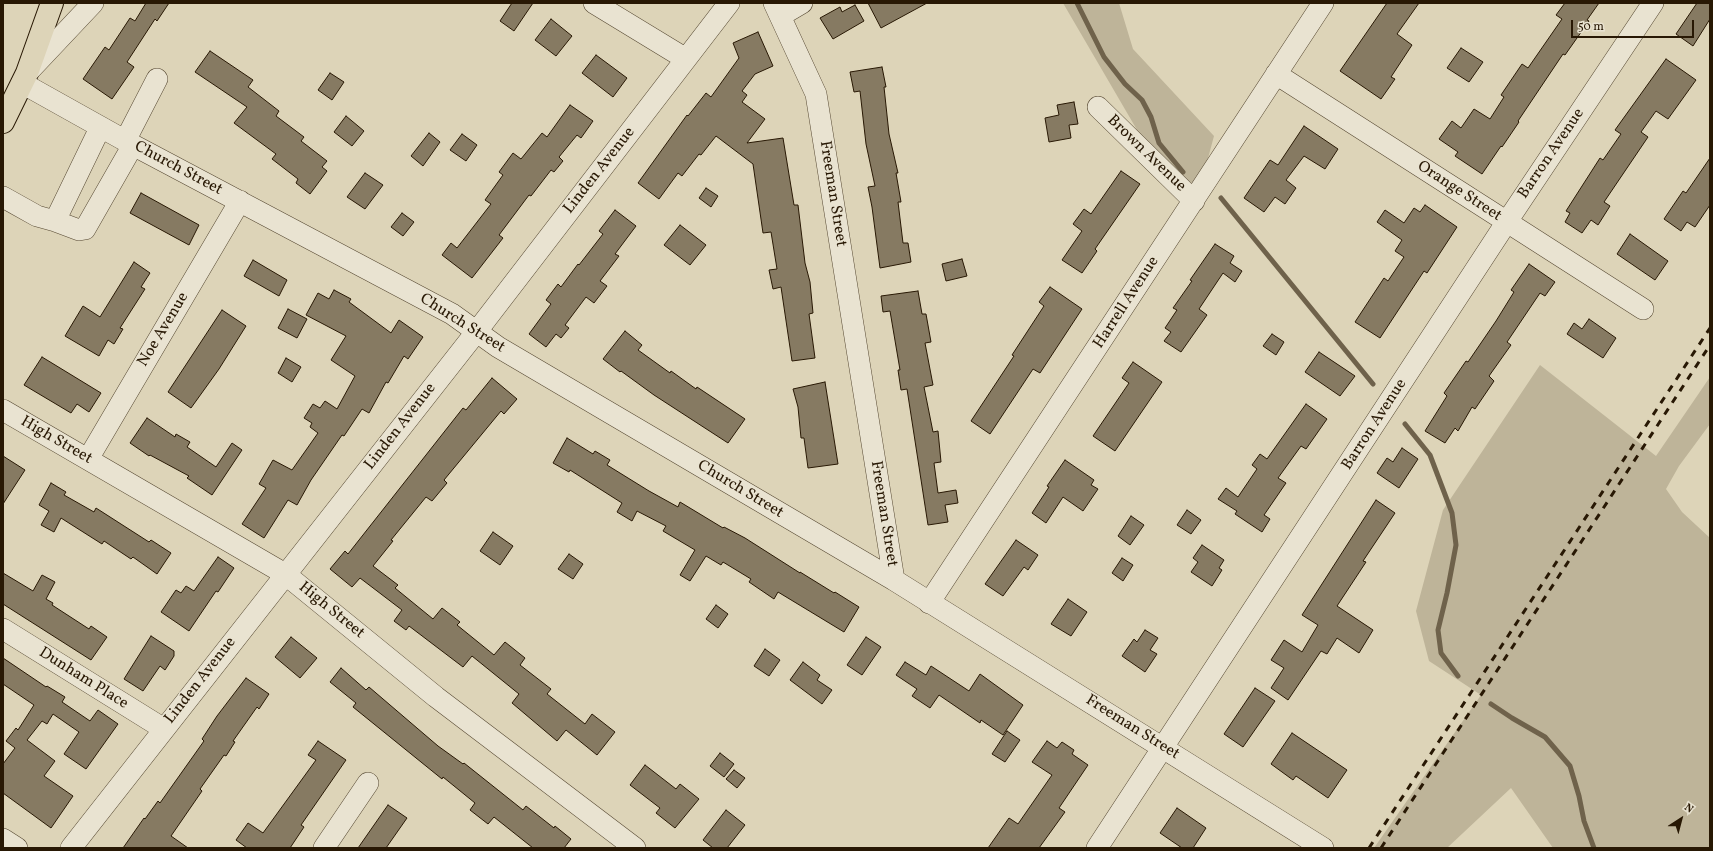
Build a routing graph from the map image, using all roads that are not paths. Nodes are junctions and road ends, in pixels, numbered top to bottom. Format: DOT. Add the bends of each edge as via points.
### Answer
graph roads {
  1 [pos="52,3"];
  2 [pos="93,3"];
  3 [pos="594,3"];
  4 [pos="729,3"];
  5 [pos="802,3"];
  6 [pos="1323,3"];
  7 [pos="1653,3"];
  8 [pos="777,10"];
  9 [pos="686,58"];
  10 [pos="1276,74"];
  11 [pos="25,78"];
  12 [pos="157,79"];
  13 [pos="1098,107"];
  14 [pos="3,122"];
  15 [pos="100,128"];
  16 [pos="129,143"];
  17 [pos="3,198"];
  18 [pos="240,201"];
  19 [pos="1194,201"];
  20 [pos="55,221"];
  21 [pos="1506,223"];
  22 [pos="1642,309"];
  23 [pos="477,331"];
  24 [pos="3,410"];
  25 [pos="88,459"];
  26 [pos="285,574"];
  27 [pos="894,580"];
  28 [pos="929,603"];
  29 [pos="3,628"];
  30 [pos="164,729"];
  31 [pos="1163,748"];
  32 [pos="368,783"];
  33 [pos="3,839"];
  34 [pos="17,848"];
  35 [pos="71,848"];
  36 [pos="324,848"];
  37 [pos="635,848"];
  38 [pos="1097,848"];
  39 [pos="1323,848"];
  1 -- 11 [label="main road"];
  2 -- 11 [label="street"];
  3 -- 9 [label="street"];
  4 -- 9 [label="street, Linden Avenue"];
  5 -- 8 [label="street"];
  6 -- 10 [label="street, Harrell Avenue"];
  7 -- 21 [label="street, Barron Avenue"];
  8 -- 27 [label="street, Freeman Street" via="816,94"];
  9 -- 23 [label="street, Linden Avenue"];
  10 -- 19 [label="street, Harrell Avenue"];
  10 -- 21 [label="street, Orange Street"];
  11 -- 14 [label="main road"];
  11 -- 15 [label="street, Church Street"];
  12 -- 16 [label="street"];
  13 -- 19 [label="street, Brown Avenue"];
  15 -- 16 [label="street, Church Street"];
  15 -- 20 [label="street"];
  16 -- 18 [label="street, Church Street"];
  16 -- 20 [label="street" via="84,228 79,230"];
  17 -- 20 [label="street" via="37,216"];
  18 -- 23 [label="street, Church Street" via="452,314"];
  18 -- 25 [label="street, Noe Avenue"];
  19 -- 28 [label="street, Harrell Avenue"];
  21 -- 22 [label="street, Orange Street"];
  21 -- 31 [label="street, Barron Avenue"];
  23 -- 26 [label="street, Linden Avenue"];
  23 -- 27 [label="street, Church Street" via="505,351"];
  24 -- 25 [label="street, High Street"];
  25 -- 26 [label="street, High Street"];
  26 -- 30 [label="street, Linden Avenue"];
  26 -- 37 [label="street, High Street" via="436,697"];
  27 -- 28 [label="street, Freeman Street"];
  28 -- 31 [label="street, Freeman Street"];
  29 -- 30 [label="street, Dunham Place"];
  30 -- 35 [label="street, Linden Avenue"];
  31 -- 38 [label="street, Barron Avenue"];
  31 -- 39 [label="street, Freeman Street"];
  32 -- 36 [label="street"];
  33 -- 34 [label="street"];
}
